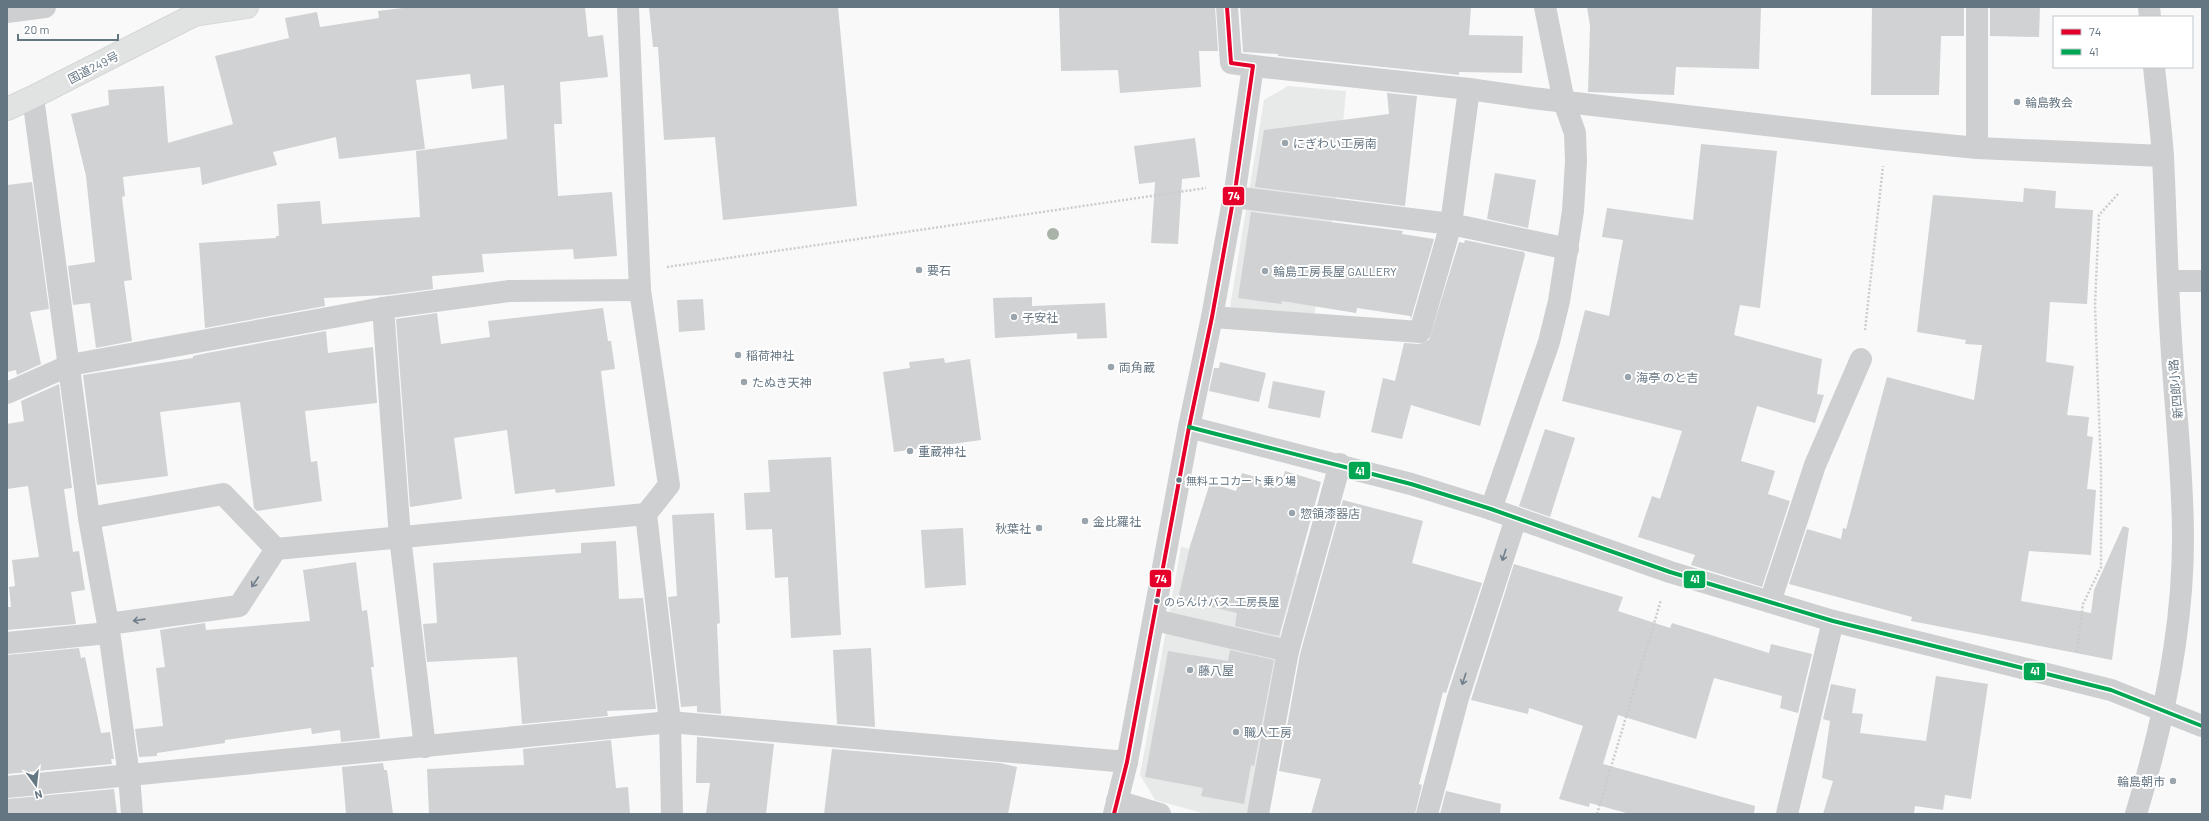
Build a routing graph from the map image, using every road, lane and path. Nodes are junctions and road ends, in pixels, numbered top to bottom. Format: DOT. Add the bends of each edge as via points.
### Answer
graph roads {
  1 [pos="45,7"];
  2 [pos="247,7"];
  3 [pos="628,7"];
  4 [pos="1227,7"];
  5 [pos="1545,7"];
  6 [pos="1977,7"];
  7 [pos="8,10"];
  8 [pos="193,11"];
  9 [pos="1253,66"];
  10 [pos="2154,68"];
  11 [pos="1469,89"];
  12 [pos="33,97"];
  13 [pos="1564,102"];
  14 [pos="7,109"];
  15 [pos="1886,139"];
  16 [pos="1977,148"];
  17 [pos="2163,156"];
  18 [pos="1235,190"];
  19 [pos="2118,194"];
  20 [pos="1451,224"];
  21 [pos="1568,249"];
  22 [pos="640,281"];
  23 [pos="2168,281"];
  24 [pos="2202,281"];
  25 [pos="383,308"];
  26 [pos="1212,317"];
  27 [pos="1861,359"];
  28 [pos="70,365"];
  29 [pos="7,393"];
  30 [pos="1189,427"];
  31 [pos="1340,464"];
  32 [pos="1491,509"];
  33 [pos="646,514"];
  34 [pos="89,518"];
  35 [pos="1516,518"];
  36 [pos="400,537"];
  37 [pos="276,549"];
  38 [pos="1670,572"];
  39 [pos="1770,602"];
  40 [pos="1155,620"];
  41 [pos="1833,621"];
  42 [pos="108,628"];
  43 [pos="7,643"];
  44 [pos="1288,652"];
  45 [pos="2073,680"];
  46 [pos="2163,710"];
  47 [pos="670,722"];
  48 [pos="2202,726"];
  49 [pos="425,747"];
  50 [pos="1127,762"];
  51 [pos="129,776"];
  52 [pos="7,787"];
  53 [pos="1115,808"];
  54 [pos="132,814"];
  55 [pos="672,814"];
  56 [pos="1160,814"];
  57 [pos="1258,814"];
  58 [pos="1427,814"];
  59 [pos="1597,814"];
  60 [pos="1787,814"];
  61 [pos="2136,814"];
  1 -- 7 [label="street"];
  2 -- 8 [label="highway, 国道249号"];
  3 -- 22 [label="street"];
  4 -- 9 [label="street" via="1231,63"];
  5 -- 13 [label="street"];
  6 -- 16 [label="street"];
  8 -- 12 [label="highway, 国道249号"];
  9 -- 11 [label="street"];
  9 -- 18 [label="street"];
  10 -- 17 [label="street, 新四郎小路"];
  11 -- 13 [label="street"];
  11 -- 20 [label="street"];
  12 -- 14 [label="highway, 国道249号"];
  12 -- 28 [label="street"];
  13 -- 15 [label="street"];
  13 -- 21 [label="street" via="1575,133 1576,161"];
  15 -- 16 [label="street"];
  15 -- 27 [label="path"];
  16 -- 17 [label="street"];
  17 -- 23 [label="street, 新四郎小路"];
  18 -- 20 [label="street"];
  18 -- 22 [label="path"];
  18 -- 26 [label="street"];
  19 -- 45 [label="path" via="2099,215 2096,305 2101,568 2084,604"];
  20 -- 21 [label="street"];
  20 -- 26 [label="street" via="1420,332"];
  21 -- 32 [label="street" via="1560,301 1549,342"];
  22 -- 25 [label="street" via="510,291"];
  22 -- 33 [label="street" via="669,485"];
  23 -- 24 [label="street"];
  23 -- 46 [label="street, 新四郎小路" via="2181,464 2183,540 2180,605"];
  25 -- 28 [label="street"];
  25 -- 36 [label="street"];
  26 -- 30 [label="street"];
  27 -- 39 [label="street" via="1815,465"];
  28 -- 29 [label="street"];
  28 -- 34 [label="street"];
  30 -- 31 [label="street"];
  30 -- 40 [label="street"];
  31 -- 32 [label="street"];
  31 -- 44 [label="street"];
  32 -- 35 [label="street"];
  33 -- 36 [label="street"];
  33 -- 47 [label="street"];
  34 -- 37 [label="street" via="224,494"];
  34 -- 42 [label="street"];
  35 -- 38 [label="street"];
  35 -- 58 [label="street, one-way" via="1458,698"];
  36 -- 37 [label="street"];
  36 -- 49 [label="street"];
  37 -- 42 [label="street, one-way" via="239,606"];
  38 -- 39 [label="street"];
  38 -- 59 [label="path"];
  39 -- 41 [label="street"];
  40 -- 44 [label="street"];
  40 -- 50 [label="street"];
  41 -- 45 [label="street"];
  41 -- 60 [label="street"];
  42 -- 43 [label="street"];
  42 -- 51 [label="street"];
  44 -- 57 [label="street"];
  45 -- 46 [label="street" via="2111,690"];
  46 -- 48 [label="street"];
  46 -- 61 [label="street, 新四郎小路"];
  47 -- 49 [label="street"];
  47 -- 50 [label="street"];
  47 -- 55 [label="street"];
  49 -- 51 [label="street"];
  50 -- 53 [label="street"];
  51 -- 52 [label="street"];
  51 -- 54 [label="street"];
  53 -- 56 [label="street"];
}
